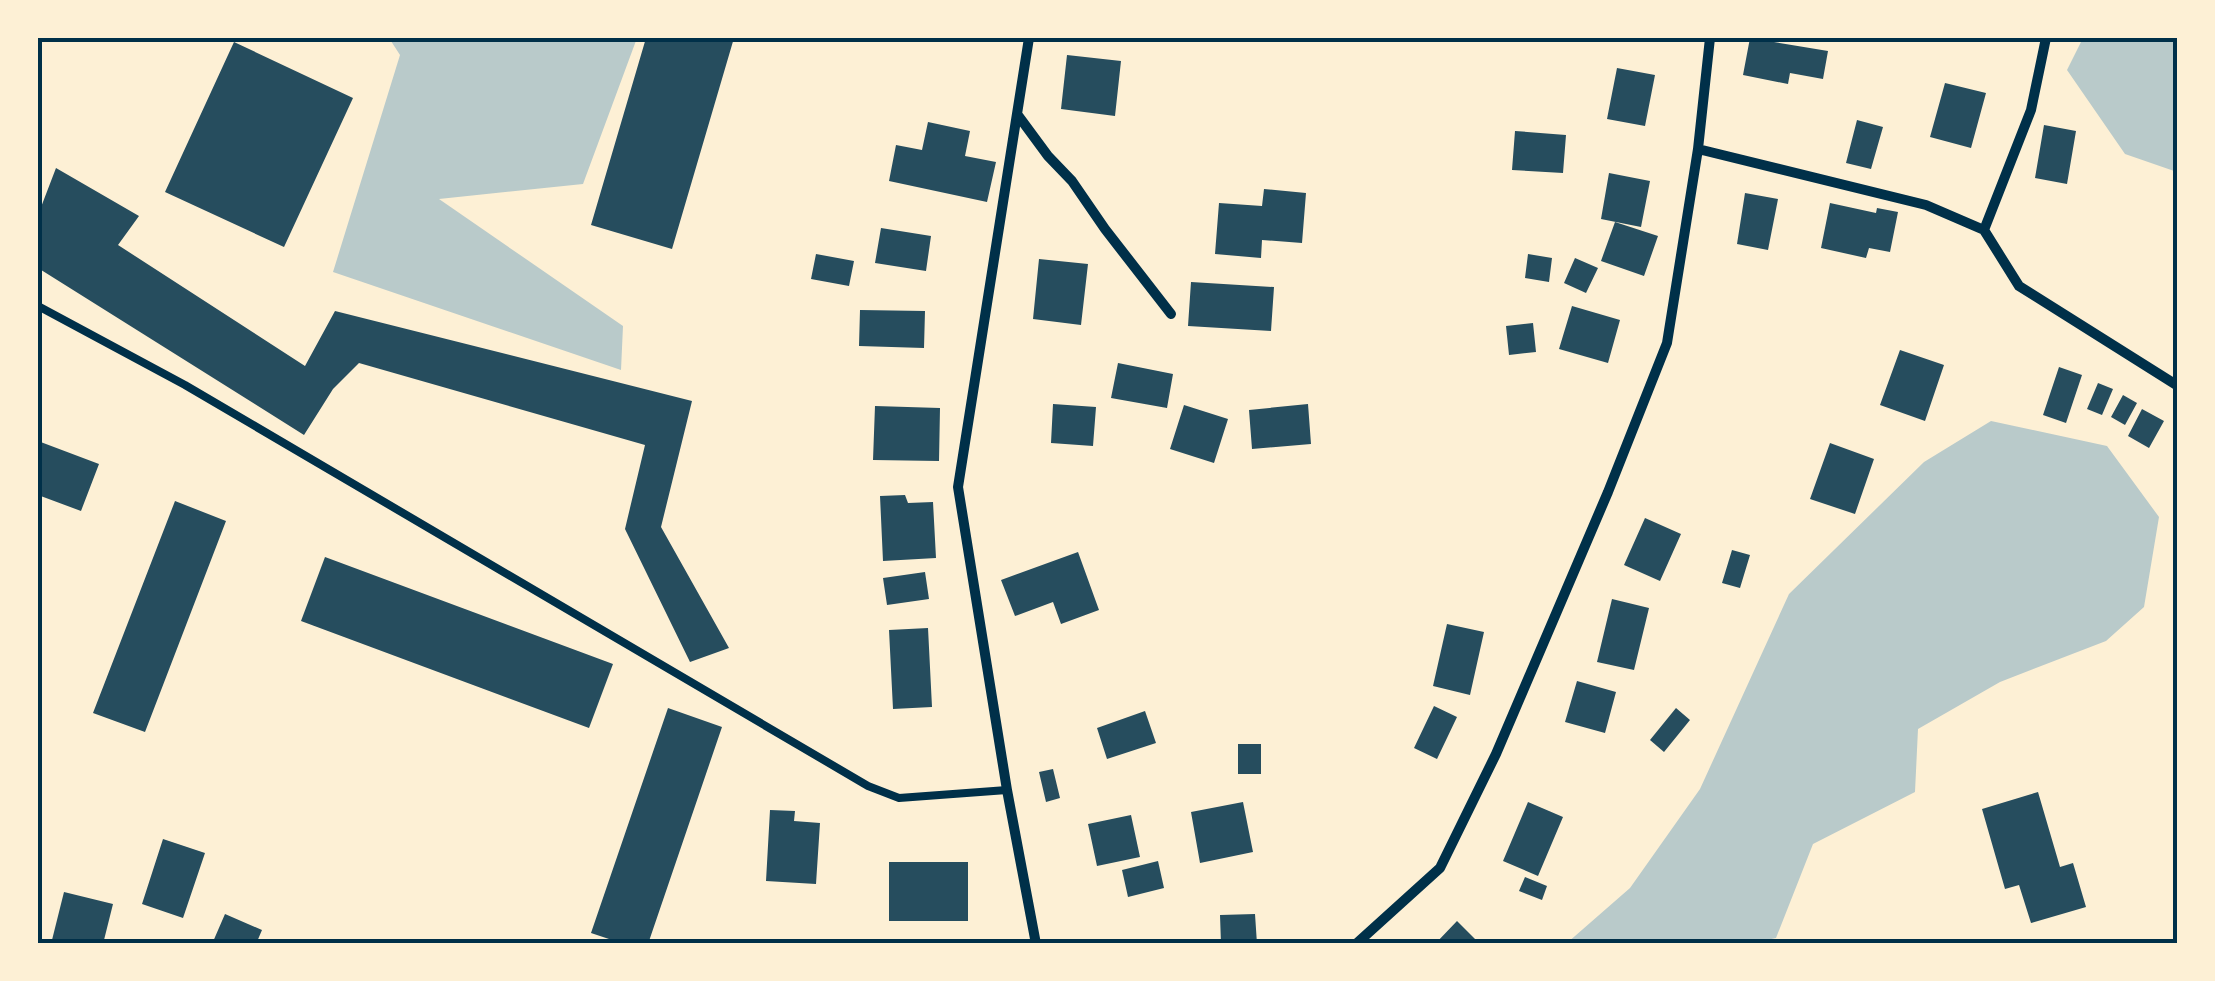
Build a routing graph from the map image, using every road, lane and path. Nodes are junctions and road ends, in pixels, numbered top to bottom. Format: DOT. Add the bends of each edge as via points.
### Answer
graph roads {
  1 [pos="1029,38"];
  2 [pos="1710,38"];
  3 [pos="2046,38"];
  4 [pos="1017,114"];
  5 [pos="1698,149"];
  6 [pos="1984,230"];
  7 [pos="38,306"];
  8 [pos="1171,314"];
  9 [pos="2178,386"];
  10 [pos="1006,790"];
  11 [pos="1036,944"];
  12 [pos="1356,944"];
  1 -- 4 [label="street"];
  2 -- 5 [label="street"];
  3 -- 6 [label="street" via="2031,110"];
  4 -- 8 [label="street"];
  4 -- 10 [label="street" via="958,487"];
  5 -- 6 [label="street" via="1926,205"];
  5 -- 12 [label="street" via="1668,343 1496,754 1440,868"];
  6 -- 9 [label="street" via="2019,286"];
  7 -- 10 [label="lane" via="185,385 868,786 898,798"];
  10 -- 11 [label="street"];
}
